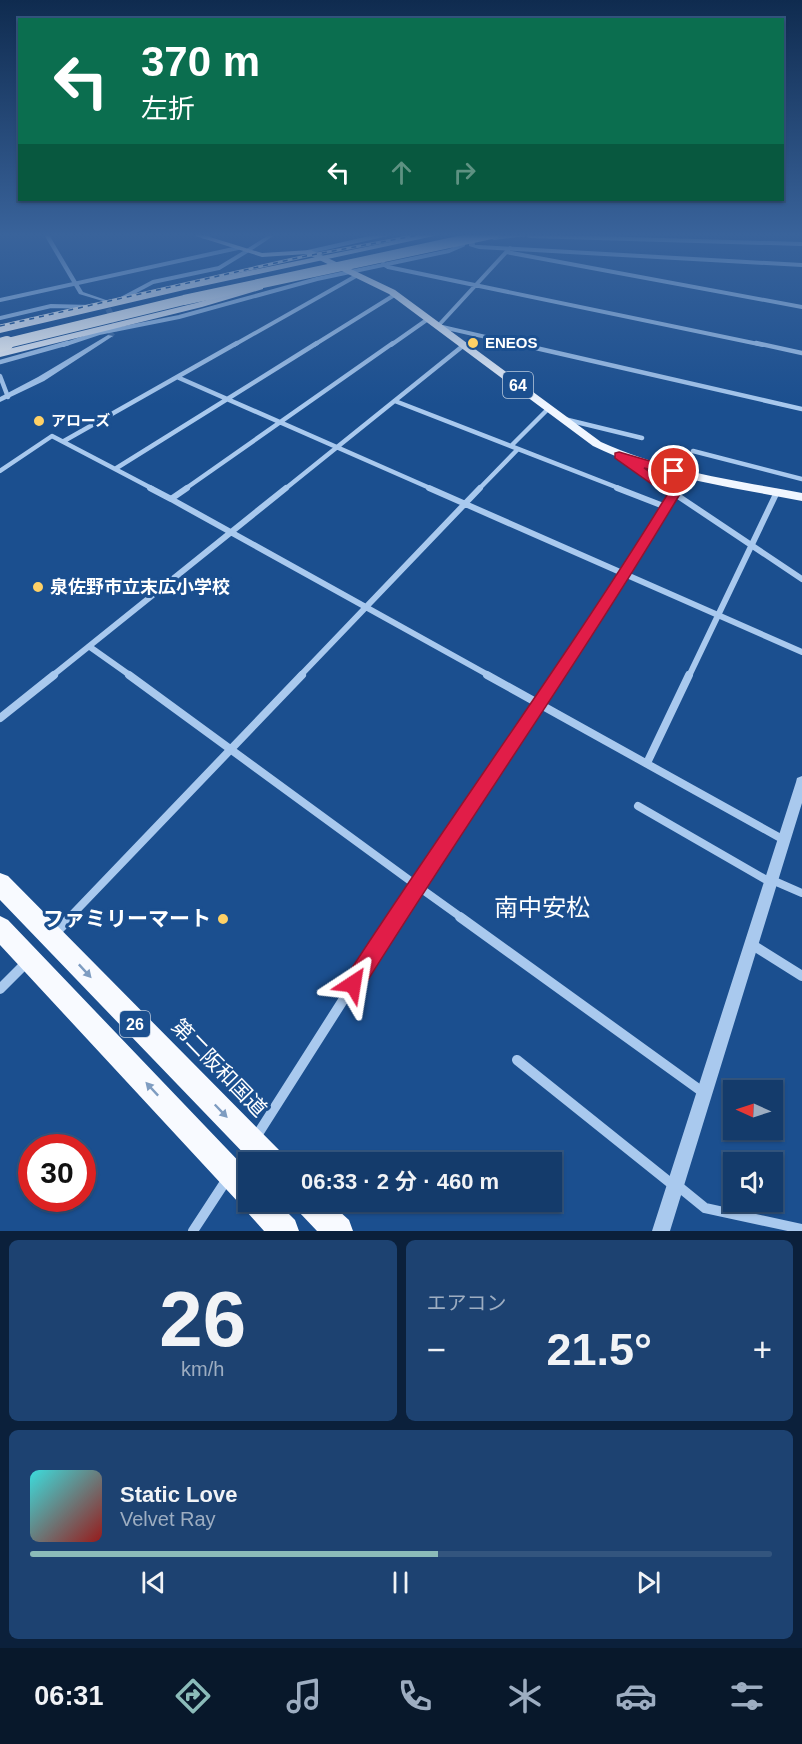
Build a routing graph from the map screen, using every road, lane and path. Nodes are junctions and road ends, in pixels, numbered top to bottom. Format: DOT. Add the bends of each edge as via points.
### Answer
graph roads {
  1 [pos="45,290"];
  2 [pos="80,290"];
  3 [pos="138,290"];
  4 [pos="196,290"];
  5 [pos="234,290"];
  6 [pos="239,290"];
  7 [pos="274,290"];
  8 [pos="279,290"];
  9 [pos="318,290"];
  10 [pos="388,290"];
  11 [pos="468,290"];
  12 [pos="500,290"];
  13 [pos="717,290"];
  14 [pos="396,294"];
  15 [pos="0,300"];
  16 [pos="244,300"];
  17 [pos="104,301"];
  18 [pos="802,307"];
  19 [pos="0,318"];
  20 [pos="433,322"];
  21 [pos="110,336"];
  22 [pos="1,342"];
  23 [pos="464,345"];
  24 [pos="802,353"];
  25 [pos="0,362"];
  26 [pos="0,376"];
  27 [pos="177,377"];
  28 [pos="227,398"];
  29 [pos="4,399"];
  30 [pos="395,400"];
  31 [pos="549,408"];
  32 [pos="802,409"];
  33 [pos="563,418"];
  34 [pos="280,422"];
  35 [pos="642,438"];
  36 [pos="64,441"];
  37 [pos="511,446"];
  38 [pos="338,447"];
  39 [pos="518,449"];
  40 [pos="693,451"];
  41 [pos="619,456"];
  42 [pos="115,469"];
  43 [pos="0,471"];
  44 [pos="802,479"];
  45 [pos="777,492"];
  46 [pos="674,494"];
  47 [pos="802,497"];
  48 [pos="171,499"];
  49 [pos="465,504"];
  50 [pos="666,507"];
  51 [pos="231,533"];
  52 [pos="752,546"];
  53 [pos="625,574"];
  54 [pos="802,579"];
  55 [pos="365,607"];
  56 [pos="719,616"];
  57 [pos="90,647"];
  58 [pos="802,652"];
  59 [pos="538,703"];
  60 [pos="0,718"];
  61 [pos="232,749"];
  62 [pos="647,763"];
  63 [pos="802,782"];
  64 [pos="638,806"];
  65 [pos="784,840"];
  66 [pos="771,881"];
  67 [pos="0,884"];
  68 [pos="416,885"];
  69 [pos="802,893"];
  70 [pos="0,928"];
  71 [pos="52,936"];
  72 [pos="751,944"];
  73 [pos="29,959"];
  74 [pos="802,976"];
  75 [pos="0,989"];
  76 [pos="517,1060"];
  77 [pos="704,1093"];
  78 [pos="252,1143"];
  79 [pos="261,1152"];
  80 [pos="231,1174"];
  81 [pos="238,1181"];
  82 [pos="675,1185"];
  83 [pos="266,1212"];
  84 [pos="319,1212"];
  85 [pos="802,1229"];
  86 [pos="193,1231"];
  87 [pos="284,1231"];
  88 [pos="338,1231"];
  89 [pos="661,1231"];
  1 -- 15 [label="street"];
  2 -- 17 [label="street" via="84,296"];
  3 -- 19 [label="street" via="86,308 51,306"];
  4 -- 22 [label="highway"];
  5 -- 22 [label="highway"];
  6 -- 22 [label="highway, bridge"];
  7 -- 16 [label="street"];
  8 -- 16 [label="street"];
  9 -- 27 [label="street"];
  10 -- 14 [label="main road, 64"];
  11 -- 20 [label="street"];
  12 -- 24 [label="street"];
  13 -- 18 [label="street"];
  14 -- 20 [label="main road, 64"];
  14 -- 28 [label="street"];
  16 -- 25 [label="street" via="99,333"];
  20 -- 23 [label="main road, 64"];
  20 -- 32 [label="street"];
  20 -- 34 [label="street"];
  21 -- 29 [label="street"];
  23 -- 30 [label="street"];
  23 -- 31 [label="main road, 64"];
  26 -- 29 [label="street"];
  27 -- 28 [label="street"];
  27 -- 36 [label="street"];
  28 -- 34 [label="street"];
  28 -- 42 [label="street"];
  30 -- 37 [label="street"];
  30 -- 38 [label="street"];
  31 -- 33 [label="main road, 64"];
  31 -- 37 [label="street"];
  33 -- 35 [label="street"];
  33 -- 41 [label="main road, 64"];
  34 -- 38 [label="street"];
  34 -- 48 [label="street"];
  36 -- 42 [label="street"];
  36 -- 43 [label="street" via="52,436"];
  37 -- 39 [label="street"];
  38 -- 49 [label="street"];
  38 -- 51 [label="street"];
  39 -- 49 [label="street"];
  39 -- 50 [label="street"];
  40 -- 44 [label="street"];
  41 -- 45 [label="main road, 64" via="653,467"];
  41 -- 46 [label="street"];
  42 -- 48 [label="street"];
  45 -- 47 [label="main road, 64"];
  45 -- 52 [label="street"];
  46 -- 50 [label="street"];
  46 -- 52 [label="street"];
  48 -- 51 [label="street"];
  49 -- 53 [label="street"];
  49 -- 55 [label="street"];
  50 -- 53 [label="street"];
  51 -- 55 [label="street"];
  51 -- 57 [label="street"];
  52 -- 54 [label="street"];
  52 -- 56 [label="street"];
  53 -- 56 [label="street"];
  53 -- 59 [label="street"];
  55 -- 59 [label="street"];
  55 -- 61 [label="street"];
  56 -- 58 [label="street"];
  56 -- 62 [label="street"];
  57 -- 60 [label="street"];
  57 -- 61 [label="street"];
  59 -- 62 [label="street"];
  59 -- 68 [label="street"];
  61 -- 68 [label="street"];
  61 -- 71 [label="street"];
  62 -- 65 [label="street"];
  63 -- 65 [label="street"];
  64 -- 66 [label="street"];
  65 -- 66 [label="street"];
  66 -- 69 [label="street"];
  66 -- 72 [label="street"];
  67 -- 71 [label="highway, 第二阪和国道 / 26"];
  68 -- 77 [label="street"];
  68 -- 78 [label="street"];
  70 -- 73 [label="highway, 26"];
  71 -- 78 [label="highway, 第二阪和国道 / 26, one-way"];
  72 -- 74 [label="street"];
  72 -- 77 [label="street"];
  73 -- 75 [label="street"];
  80 -- 73 [label="highway, 26, one-way"];
  76 -- 82 [label="street"];
  77 -- 82 [label="street"];
  78 -- 79 [label="highway, 第二阪和国道 / 26"];
  80 -- 81 [label="highway, 26"];
  80 -- 86 [label="street"];
  82 -- 85 [label="street" via="705,1208"];
  82 -- 89 [label="street"];
  83 -- 87 [label="highway"];
  84 -- 88 [label="highway"];
}
